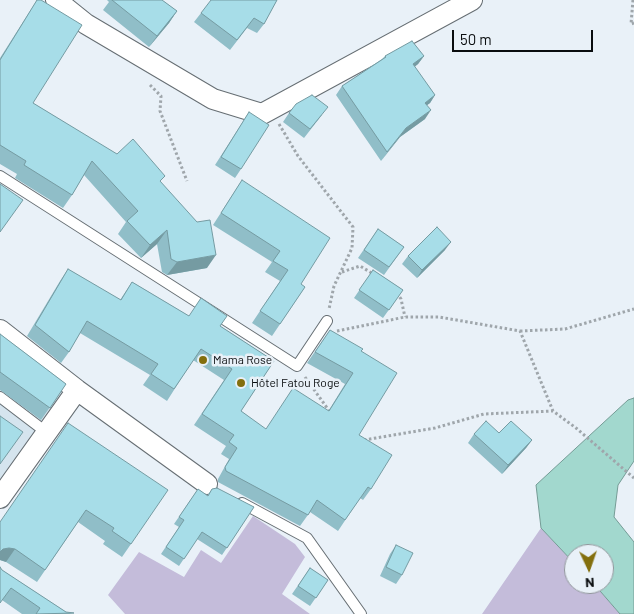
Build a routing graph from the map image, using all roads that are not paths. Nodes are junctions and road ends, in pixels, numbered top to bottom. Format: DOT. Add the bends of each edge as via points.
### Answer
graph roads {
  1 [pos="56,0"];
  2 [pos="472,0"];
  3 [pos="0,176"];
  4 [pos="327,322"];
  5 [pos="0,330"];
  6 [pos="77,390"];
  7 [pos="0,397"];
  8 [pos="46,432"];
  9 [pos="211,486"];
  10 [pos="0,498"];
  11 [pos="232,498"];
  12 [pos="361,614"];
  1 -- 2 [label="street" via="86,24 213,99 262,114"];
  3 -- 4 [label="lane" via="297,366"];
  5 -- 6 [label="street"];
  6 -- 8 [label="street"];
  6 -- 9 [label="street"];
  7 -- 8 [label="lane"];
  8 -- 10 [label="street"];
  11 -- 12 [label="lane" via="307,538"];
}
